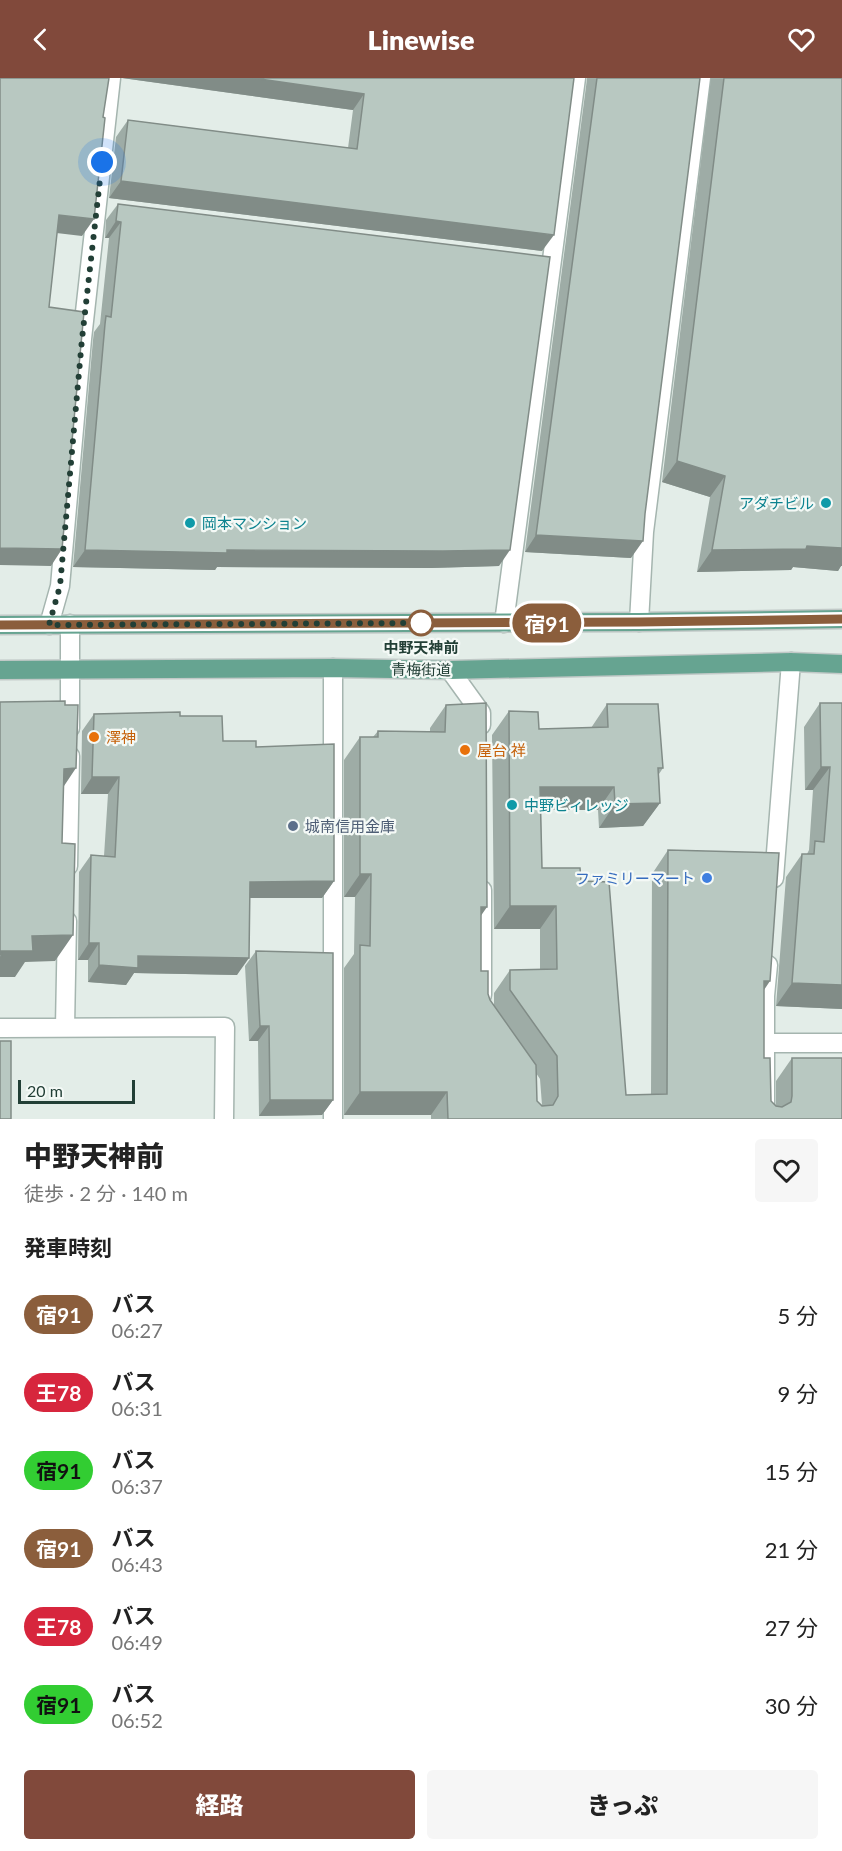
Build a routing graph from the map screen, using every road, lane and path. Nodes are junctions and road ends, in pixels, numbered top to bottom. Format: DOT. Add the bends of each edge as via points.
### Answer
graph roads {
  1 [pos="111,78"];
  2 [pos="576,78"];
  3 [pos="700,78"];
  4 [pos="529,261"];
  5 [pos="552,264"];
  6 [pos="842,619"];
  7 [pos="639,622"];
  8 [pos="504,623"];
  9 [pos="70,624"];
  10 [pos="0,625"];
  11 [pos="49,625"];
  12 [pos="791,662"];
  13 [pos="842,663"];
  14 [pos="333,668"];
  15 [pos="0,670"];
  16 [pos="70,670"];
  17 [pos="450,670"];
  18 [pos="481,748"];
  19 [pos="482,877"];
  20 [pos="772,900"];
  21 [pos="769,948"];
  22 [pos="483,1017"];
  23 [pos="65,1027"];
  24 [pos="0,1028"];
  25 [pos="842,1043"];
  26 [pos="765,1044"];
  27 [pos="224,1119"];
  28 [pos="333,1119"];
  29 [pos="765,1119"];
  1 -- 11 [label="street" via="103,209 82,339 60,586"];
  2 -- 5 [label="street"];
  3 -- 7 [label="street" via="644,532"];
  4 -- 5 [label="street"];
  5 -- 8 [label="street"];
  6 -- 7 [label="main road"];
  7 -- 8 [label="main road"];
  8 -- 9 [label="main road"];
  9 -- 11 [label="main road"];
  9 -- 16 [label="street"];
  10 -- 11 [label="main road"];
  12 -- 13 [label="main road, 青梅街道"];
  12 -- 17 [label="main road, 青梅街道"];
  12 -- 20 [label="street"];
  14 -- 16 [label="main road, 青梅街道"];
  14 -- 17 [label="main road, 青梅街道"];
  14 -- 28 [label="street"];
  15 -- 16 [label="main road, 青梅街道"];
  16 -- 23 [label="street"];
  17 -- 18 [label="street" via="481,713"];
  19 -- 22 [label="street"];
  21 -- 26 [label="street"];
  23 -- 24 [label="street"];
  23 -- 27 [label="street" via="225,1028"];
  25 -- 26 [label="street"];
  26 -- 29 [label="street"];
}
